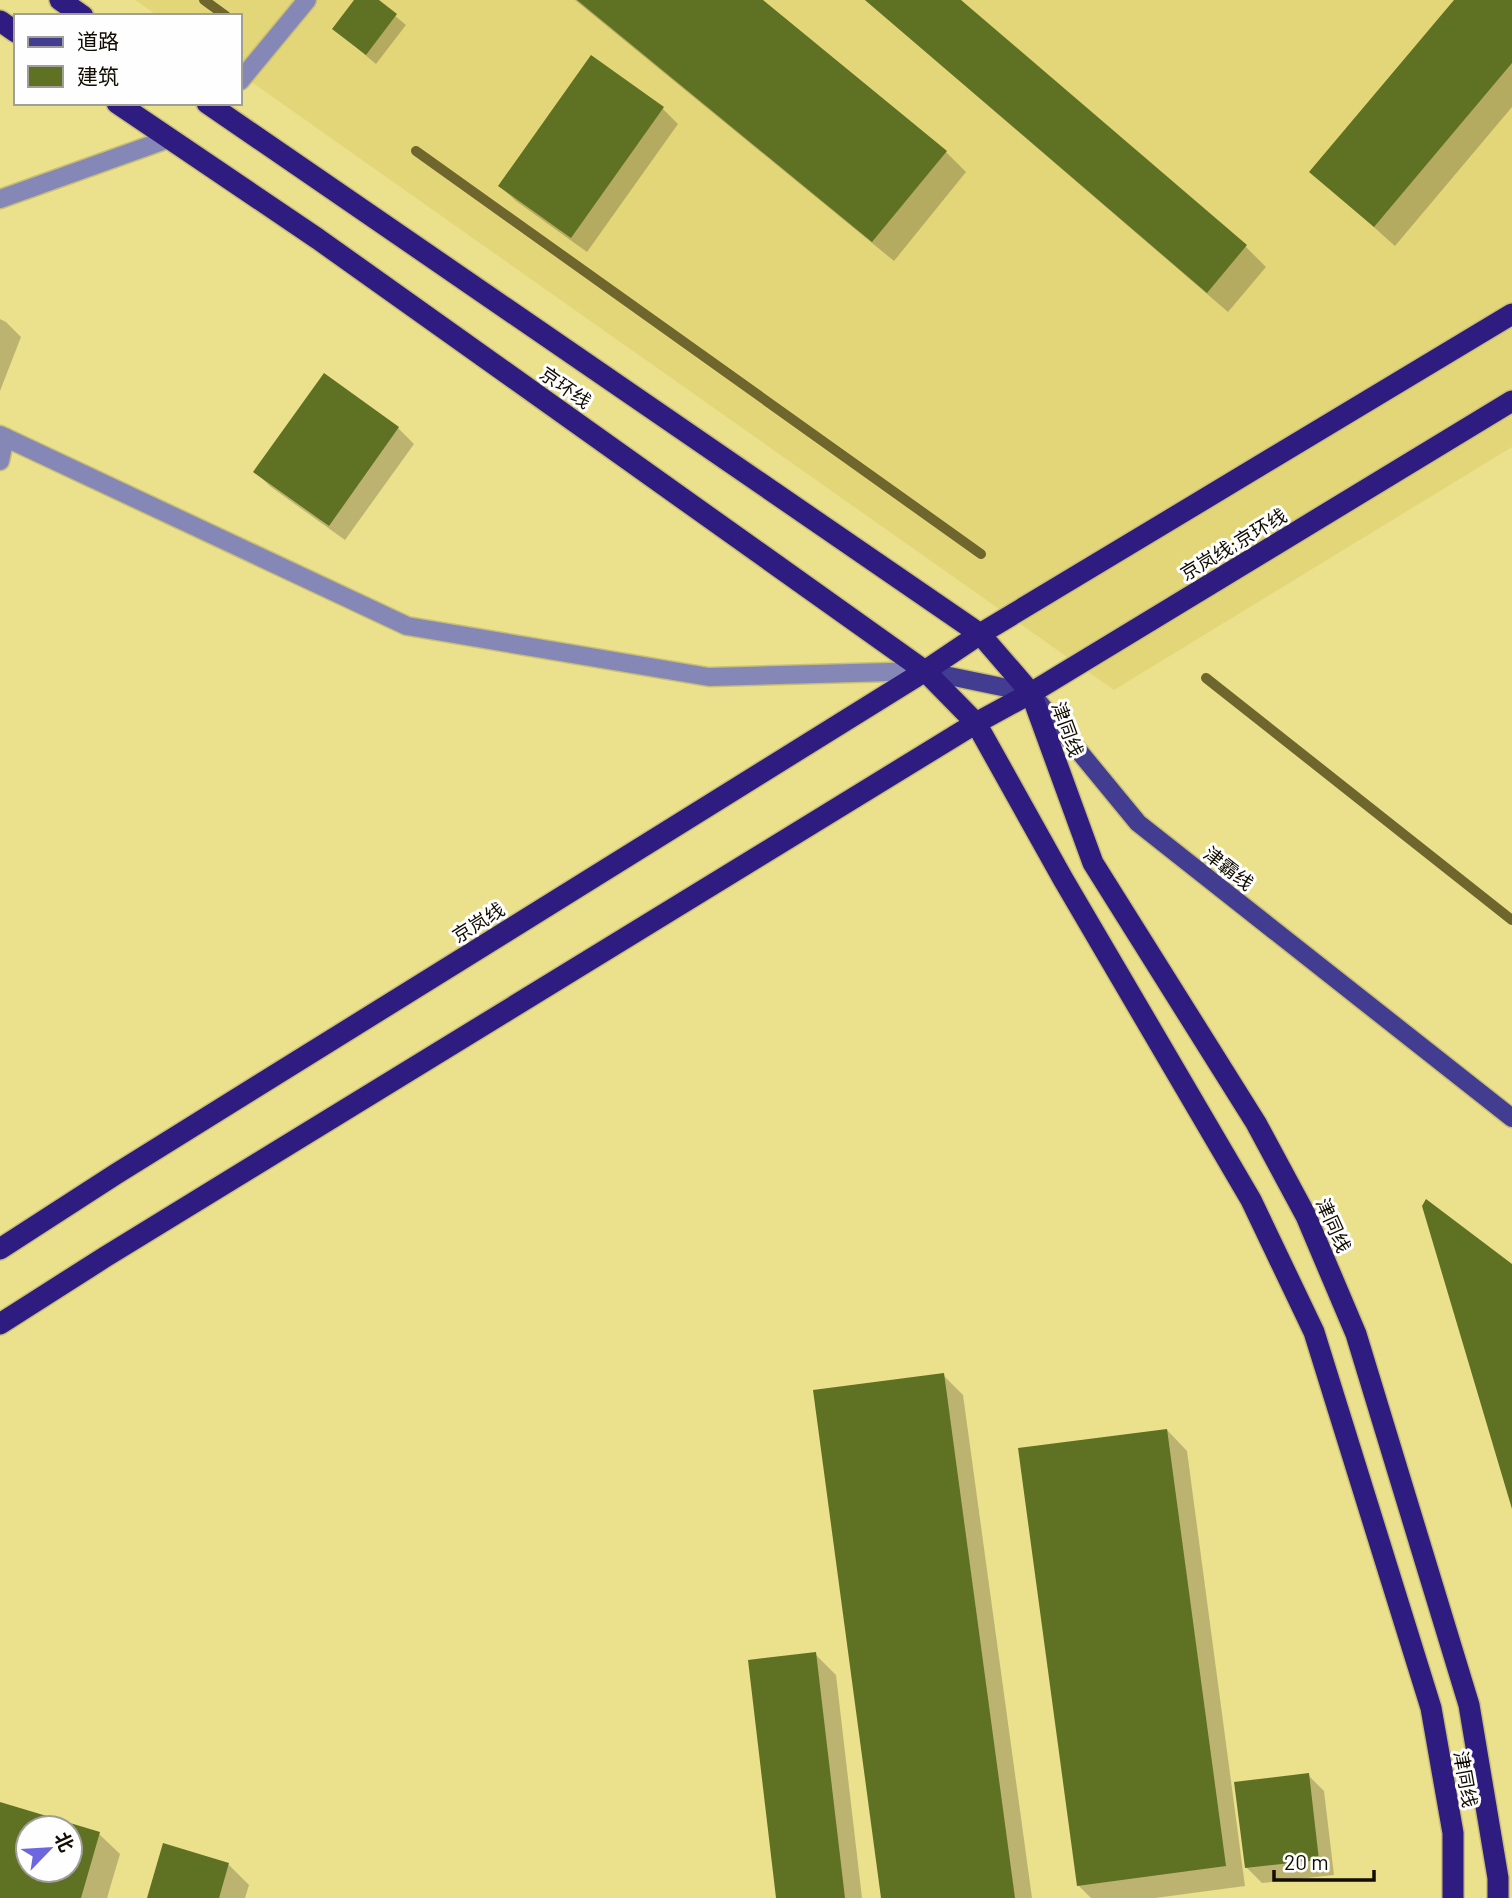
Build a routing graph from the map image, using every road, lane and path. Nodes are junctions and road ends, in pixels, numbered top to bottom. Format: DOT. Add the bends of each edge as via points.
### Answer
graph roads {
  1 [pos="60,0"];
  2 [pos="307,0"];
  3 [pos="79,14"];
  4 [pos="242,79"];
  5 [pos="120,105"];
  6 [pos="215,105"];
  7 [pos="168,139"];
  8 [pos="0,199"];
  9 [pos="1512,313"];
  10 [pos="1512,401"];
  11 [pos="3,436"];
  12 [pos="0,461"];
  13 [pos="980,634"];
  14 [pos="925,671"];
  15 [pos="1031,693"];
  16 [pos="976,723"];
  17 [pos="1512,1118"];
  18 [pos="0,1250"];
  19 [pos="0,1324"];
  20 [pos="1453,1898"];
  21 [pos="1498,1898"];
  1 -- 3 [label="highway"];
  2 -- 4 [label="street"];
  5 -- 7 [label="highway, 京环线"];
  6 -- 13 [label="highway, 京环线"];
  7 -- 8 [label="street"];
  7 -- 14 [label="highway, 京环线" via="318,239"];
  9 -- 13 [label="highway"];
  10 -- 15 [label="highway, 京岚线;京环线"];
  11 -- 12 [label="street"];
  11 -- 14 [label="street" via="407,626 709,677"];
  13 -- 14 [label="highway, 京岚线"];
  13 -- 15 [label="highway, 津同线"];
  14 -- 15 [label="main road"];
  14 -- 16 [label="highway, 京环线"];
  14 -- 18 [label="highway, 京岚线"];
  15 -- 16 [label="highway, 京岚线;京环线"];
  15 -- 17 [label="main road, 津霸线" via="1138,823"];
  15 -- 21 [label="highway, 津同线" via="1093,863 1256,1123 1306,1216 1356,1334 1469,1705"];
  16 -- 19 [label="highway"];
  16 -- 20 [label="highway, 津同线" via="1251,1200 1314,1332 1431,1709 1453,1833"];
}
